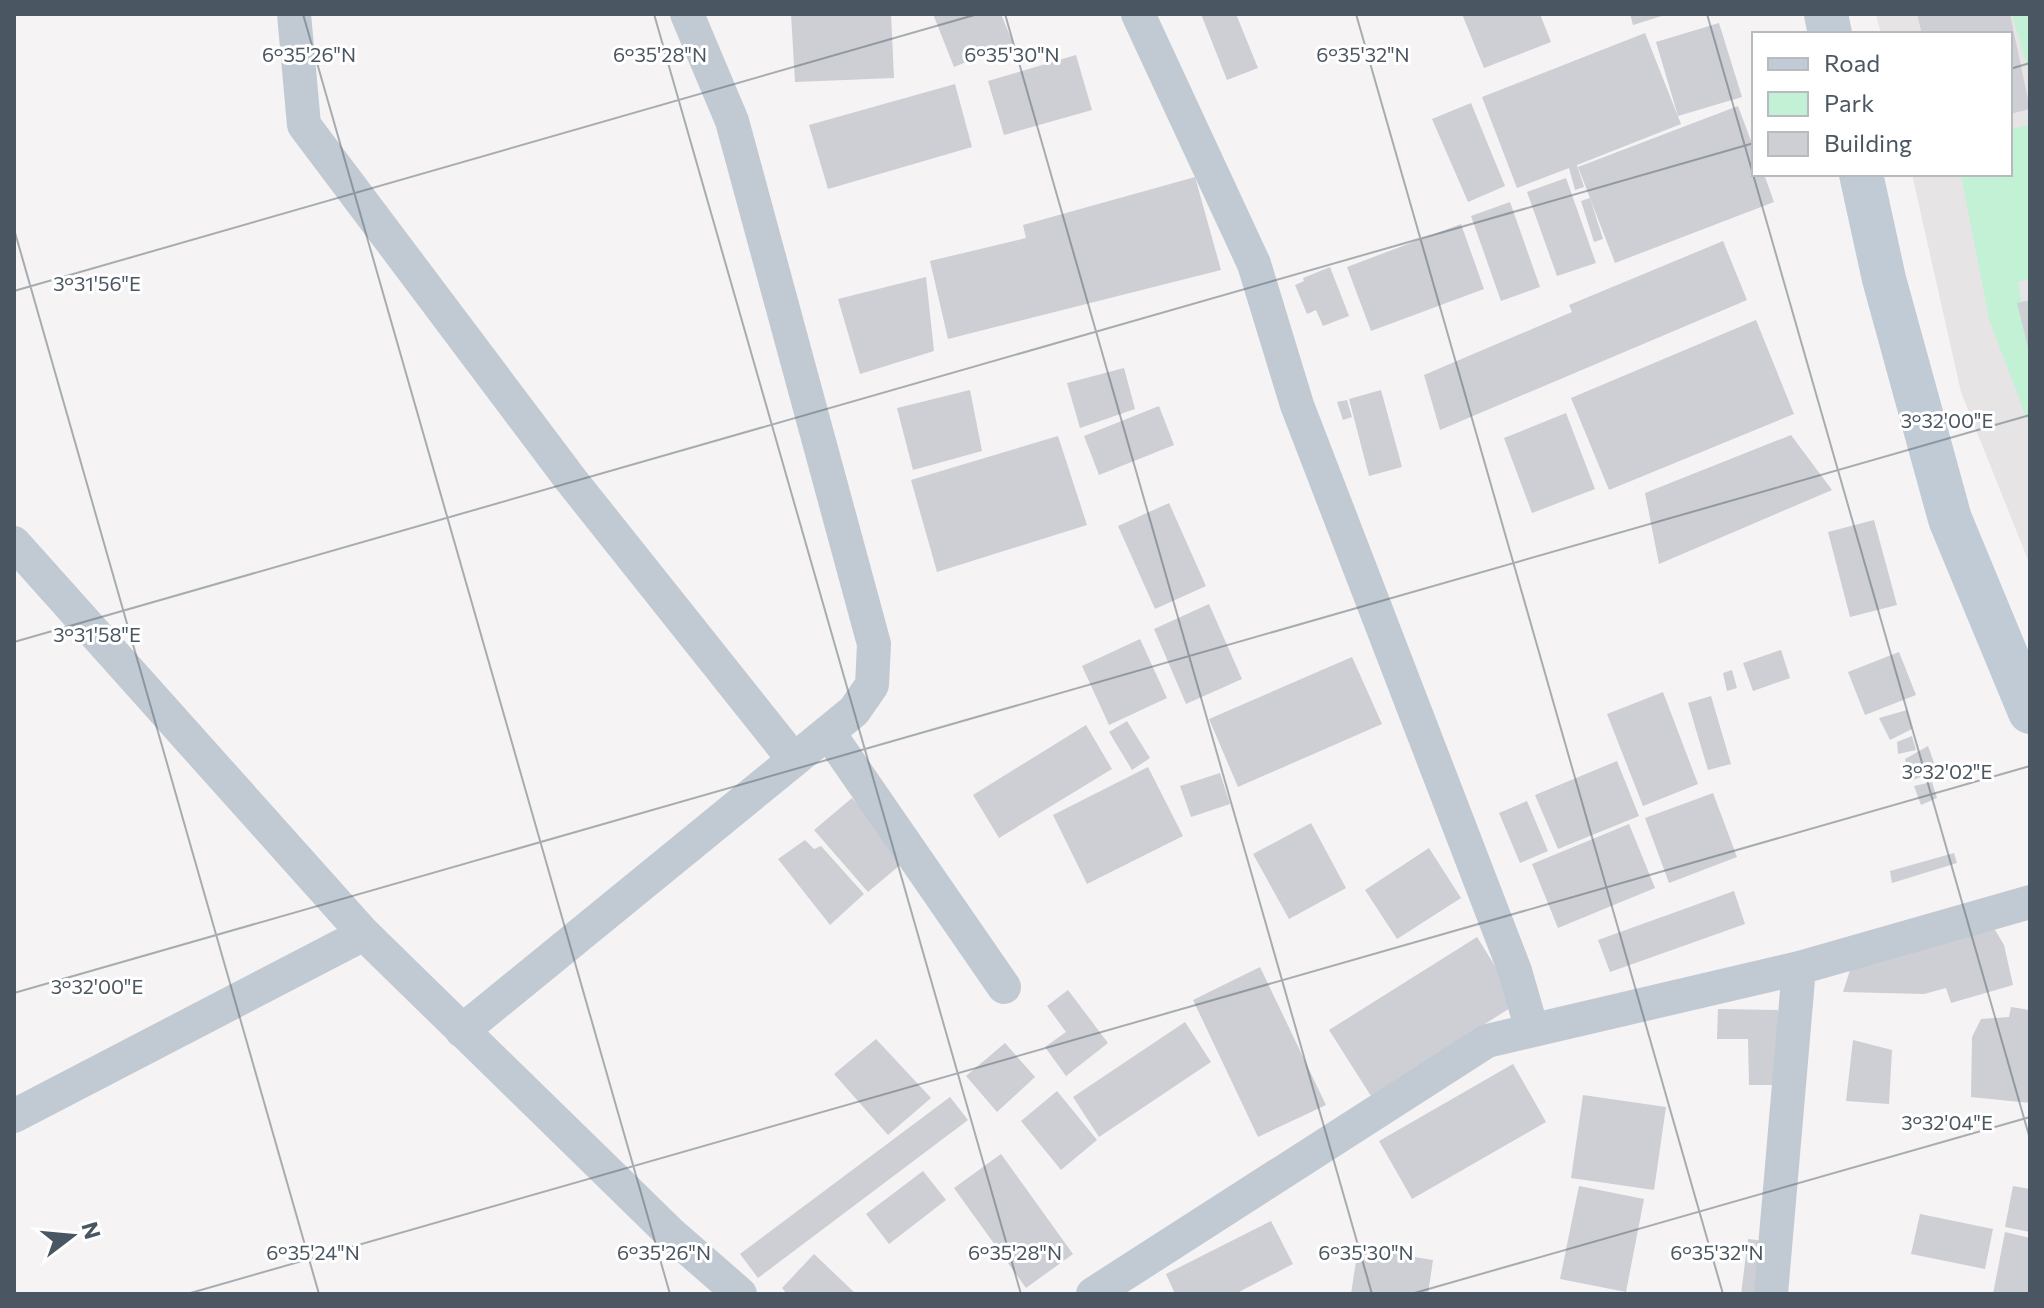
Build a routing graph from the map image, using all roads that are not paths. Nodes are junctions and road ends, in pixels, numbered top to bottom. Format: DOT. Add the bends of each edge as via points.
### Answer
graph roads {
  1 [pos="294,14"];
  2 [pos="687,14"];
  3 [pos="1138,14"];
  4 [pos="1861,176"];
  5 [pos="16,550"];
  6 [pos="2030,712"];
  7 [pos="828,732"];
  8 [pos="794,760"];
  9 [pos="2030,902"];
  10 [pos="364,934"];
  11 [pos="1799,968"];
  12 [pos="1004,987"];
  13 [pos="1532,1030"];
  14 [pos="462,1031"];
  15 [pos="14,1116"];
  16 [pos="740,1294"];
  17 [pos="1093,1294"];
  18 [pos="1771,1294"];
  1 -- 8 [label="street" via="304,125 571,480"];
  2 -- 7 [label="street" via="732,121 874,644 872,685 854,711"];
  3 -- 13 [label="street" via="1254,264 1297,405 1515,971"];
  4 -- 6 [label="main road" via="1950,519"];
  5 -- 10 [label="street"];
  7 -- 8 [label="street"];
  7 -- 12 [label="street"];
  8 -- 14 [label="street"];
  9 -- 11 [label="street"];
  10 -- 14 [label="street"];
  10 -- 15 [label="street"];
  11 -- 13 [label="street"];
  11 -- 18 [label="street"];
  13 -- 17 [label="street" via="1487,1041"];
  14 -- 16 [label="street"];
}
